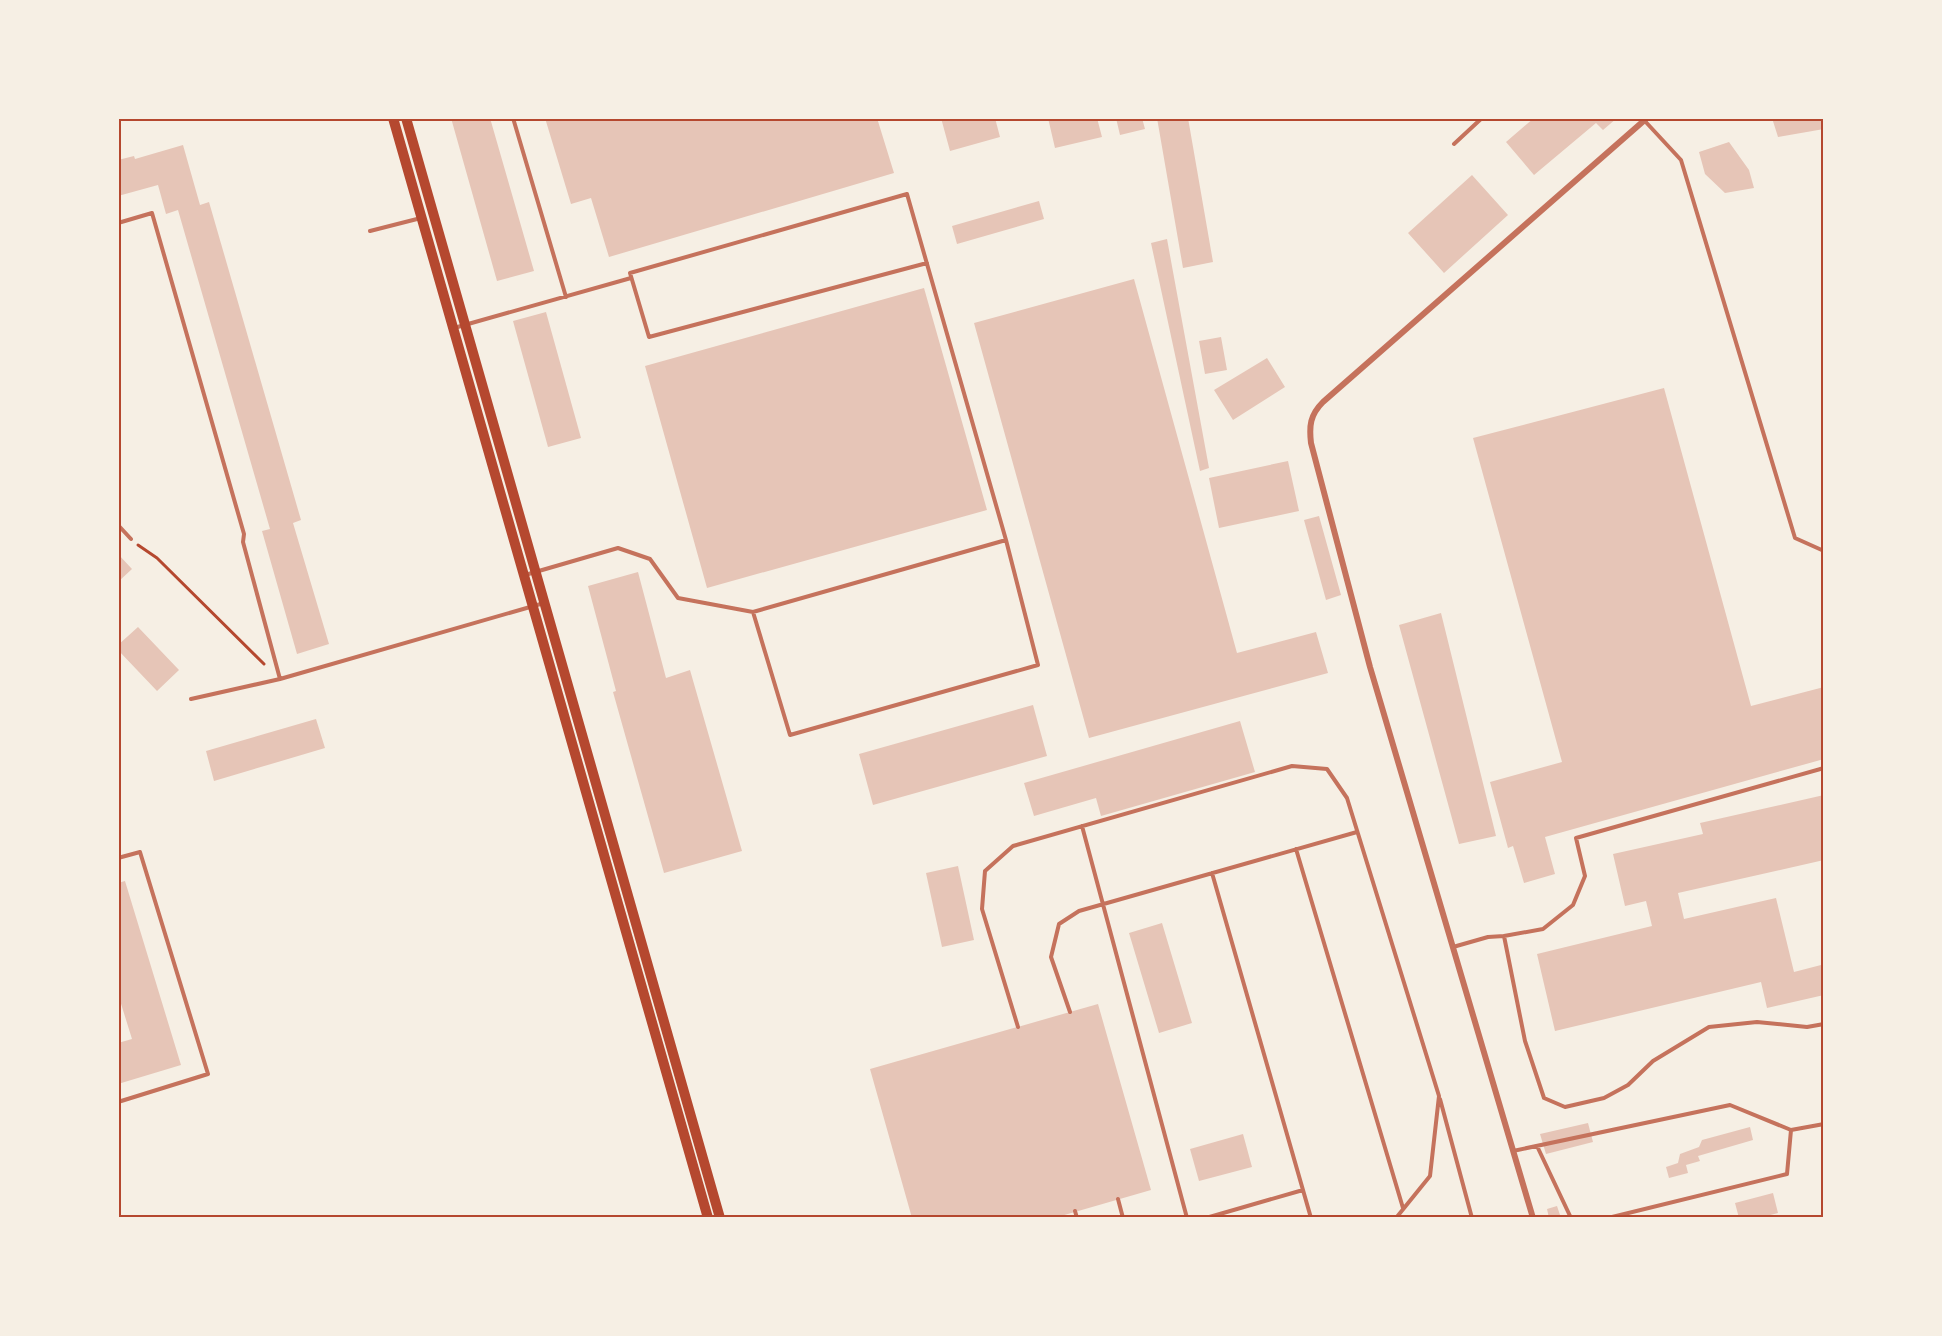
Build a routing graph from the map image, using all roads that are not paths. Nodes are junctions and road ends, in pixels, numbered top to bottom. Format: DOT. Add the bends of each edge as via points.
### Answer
graph roads {
  1 [pos="393,118"];
  2 [pos="406,118"];
  3 [pos="513,118"];
  4 [pos="1482,118"];
  5 [pos="1645,119"];
  6 [pos="1454,144"];
  7 [pos="422,218"];
  8 [pos="118,223"];
  9 [pos="370,231"];
  10 [pos="927,262"];
  11 [pos="632,278"];
  12 [pos="566,297"];
  13 [pos="465,325"];
  14 [pos="453,329"];
  15 [pos="118,525"];
  16 [pos="131,539"];
  17 [pos="1006,540"];
  18 [pos="1824,551"];
  19 [pos="536,571"];
  20 [pos="524,575"];
  21 [pos="545,603"];
  22 [pos="533,606"];
  23 [pos="753,612"];
  24 [pos="280,680"];
  25 [pos="191,699"];
  26 [pos="1824,768"];
  27 [pos="1082,826"];
  28 [pos="1357,832"];
  29 [pos="1296,849"];
  30 [pos="118,858"];
  31 [pos="1212,873"];
  32 [pos="1103,904"];
  33 [pos="1503,936"];
  34 [pos="1453,947"];
  35 [pos="1070,1012"];
  36 [pos="1824,1024"];
  37 [pos="1018,1027"];
  38 [pos="1438,1096"];
  39 [pos="118,1102"];
  40 [pos="1824,1124"];
  41 [pos="1791,1130"];
  42 [pos="1537,1146"];
  43 [pos="1513,1151"];
  44 [pos="1303,1190"];
  45 [pos="1118,1199"];
  46 [pos="1404,1209"];
  47 [pos="1075,1211"];
  48 [pos="1532,1217"];
  49 [pos="708,1218"];
  50 [pos="720,1218"];
  51 [pos="1077,1218"];
  52 [pos="1124,1218"];
  53 [pos="1187,1218"];
  54 [pos="1206,1218"];
  55 [pos="1311,1218"];
  56 [pos="1396,1218"];
  57 [pos="1473,1218"];
  58 [pos="1571,1218"];
  59 [pos="1608,1218"];
  1 -- 7 [label="main road"];
  2 -- 13 [label="main road"];
  3 -- 12 [label="lane"];
  4 -- 6 [label="lane"];
  5 -- 18 [label="lane" via="1681,160 1795,538"];
  5 -- 34 [label="street" via="1323,402 1310,423 1311,443 1370,667"];
  7 -- 9 [label="lane"];
  7 -- 14 [label="main road"];
  8 -- 24 [label="lane" via="152,213 244,534"];
  10 -- 11 [label="lane" via="649,337"];
  10 -- 11 [label="lane" via="907,194 630,273"];
  10 -- 17 [label="lane"];
  11 -- 12 [label="lane"];
  12 -- 13 [label="lane"];
  13 -- 14 [label="lane"];
  13 -- 19 [label="main road"];
  14 -- 20 [label="main road"];
  15 -- 16 [label="lane"];
  17 -- 23 [label="lane"];
  17 -- 23 [label="lane" via="1038,665 790,735"];
  19 -- 20 [label="lane"];
  19 -- 21 [label="main road"];
  19 -- 23 [label="lane" via="618,548 650,559 678,598"];
  20 -- 22 [label="main road"];
  21 -- 22 [label="lane"];
  21 -- 50 [label="main road"];
  22 -- 24 [label="lane"];
  22 -- 49 [label="main road"];
  24 -- 25 [label="lane"];
  26 -- 33 [label="lane" via="1576,838 1585,876 1573,905 1543,929"];
  27 -- 28 [label="lane" via="1292,766 1327,769 1347,798"];
  27 -- 32 [label="lane"];
  27 -- 37 [label="lane" via="1013,846 985,871 982,909"];
  28 -- 29 [label="lane"];
  28 -- 38 [label="lane"];
  29 -- 31 [label="lane"];
  29 -- 46 [label="lane"];
  30 -- 39 [label="lane" via="140,852 208,1074"];
  31 -- 32 [label="lane"];
  31 -- 44 [label="lane"];
  32 -- 35 [label="lane" via="1079,911 1059,924 1051,957"];
  32 -- 53 [label="lane"];
  33 -- 34 [label="lane"];
  33 -- 36 [label="lane" via="1525,1041 1544,1098 1565,1107 1604,1098 1628,1085 1653,1061 1709,1028 1757,1022 1807,1027"];
  34 -- 43 [label="street"];
  38 -- 46 [label="lane" via="1430,1176"];
  38 -- 57 [label="lane"];
  40 -- 41 [label="lane"];
  41 -- 42 [label="lane" via="1730,1105"];
  41 -- 59 [label="lane" via="1787,1174"];
  42 -- 43 [label="lane"];
  42 -- 58 [label="lane"];
  43 -- 48 [label="street"];
  44 -- 54 [label="lane"];
  44 -- 55 [label="lane"];
  45 -- 52 [label="lane"];
  46 -- 56 [label="lane"];
  47 -- 51 [label="lane"];
}
